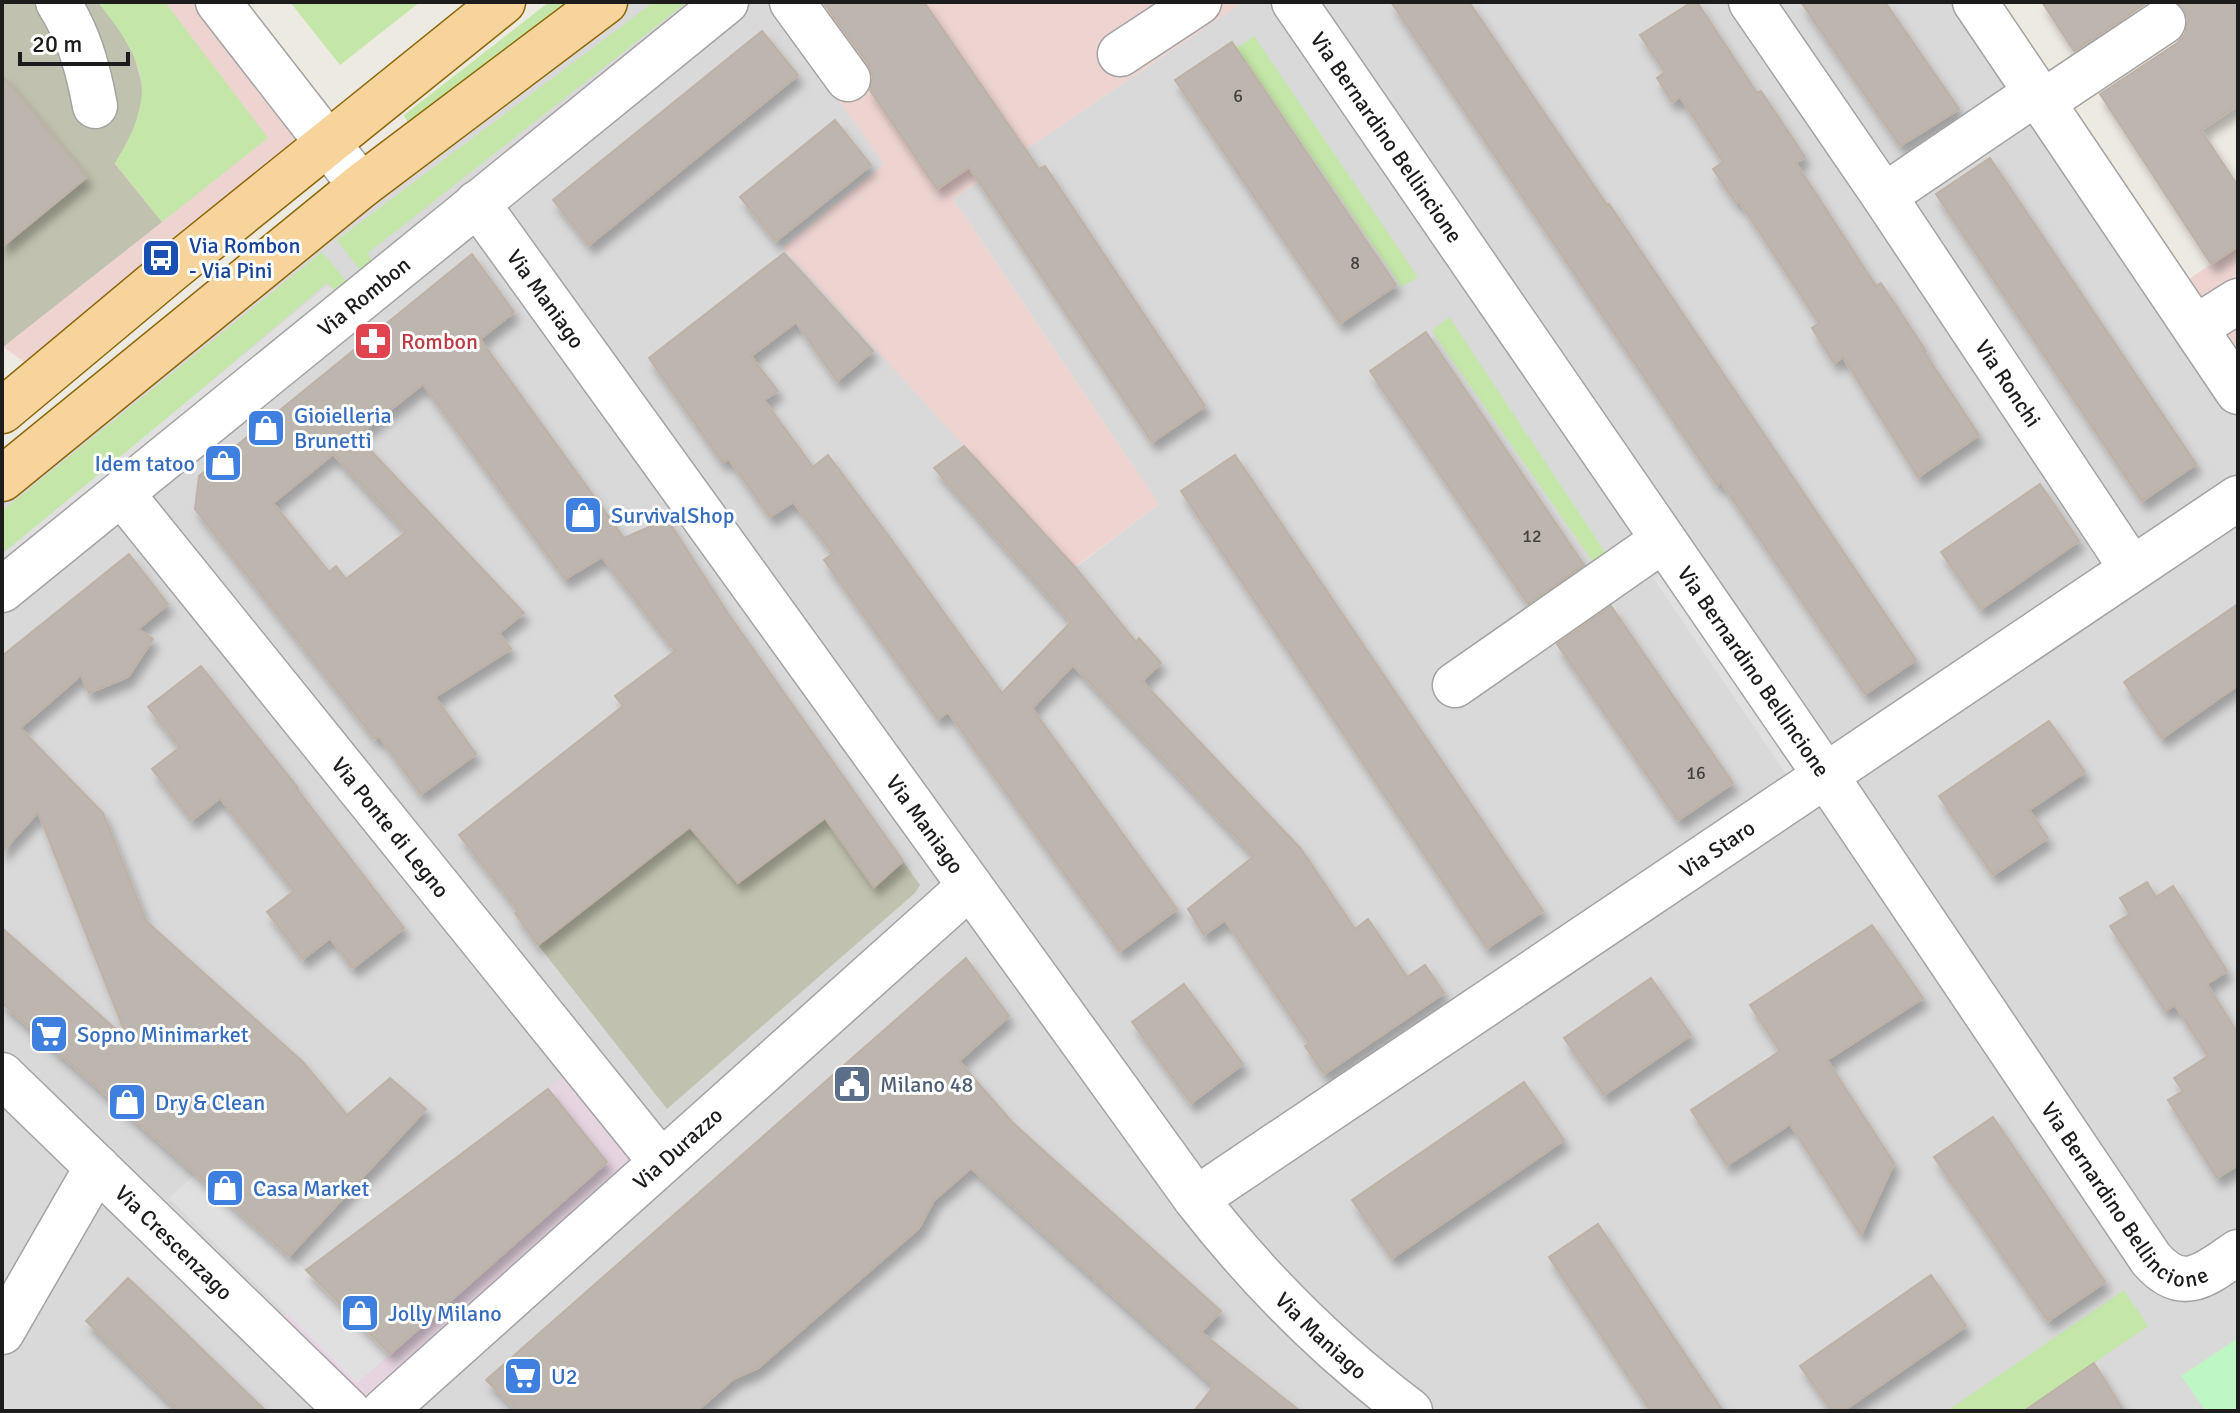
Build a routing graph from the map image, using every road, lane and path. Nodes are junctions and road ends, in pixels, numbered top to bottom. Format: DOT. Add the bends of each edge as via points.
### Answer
graph roads {
  1 [pos="58,2"];
  2 [pos="218,2"];
  3 [pos="503,2"];
  4 [pos="605,2"];
  5 [pos="726,2"];
  6 [pos="792,2"];
  7 [pos="1199,2"];
  8 [pos="1294,2"];
  9 [pos="1751,2"];
  10 [pos="1975,2"];
  11 [pos="2163,22"];
  12 [pos="1120,54"];
  13 [pos="848,79"];
  14 [pos="2040,98"];
  15 [pos="95,106"];
  16 [pos="327,143"];
  17 [pos="361,186"];
  18 [pos="1884,196"];
  19 [pos="477,203"];
  20 [pos="2238,301"];
  21 [pos="2195,328"];
  22 [pos="2238,392"];
  23 [pos="2,411"];
  24 [pos="2,479"];
  25 [pos="122,494"];
  26 [pos="2238,498"];
  27 [pos="1663,540"];
  28 [pos="2132,569"];
  29 [pos="2,590"];
  30 [pos="1455,685"];
  31 [pos="1826,776"];
  32 [pos="970,886"];
  33 [pos="2,1075"];
  34 [pos="661,1162"];
  35 [pos="97,1167"];
  36 [pos="1196,1199"];
  37 [pos="2238,1252"];
  38 [pos="2,1332"];
  39 [pos="348,1411"];
  40 [pos="384,1411"];
  41 [pos="1410,1411"];
  1 -- 15 [label="street" via="88,66"];
  2 -- 16 [label="street"];
  3 -- 16 [label="main road"];
  4 -- 17 [label="main road"];
  5 -- 19 [label="street, Via Rombon"];
  6 -- 13 [label="street"];
  7 -- 12 [label="street"];
  8 -- 27 [label="street, Via Bernardino Bellincione"];
  9 -- 18 [label="street, Via Ronchi"];
  10 -- 14 [label="street"];
  11 -- 14 [label="street"];
  14 -- 18 [label="street"];
  14 -- 21 [label="street"];
  16 -- 17 [label="street"];
  16 -- 23 [label="main road"];
  17 -- 24 [label="main road"];
  18 -- 28 [label="street, Via Ronchi"];
  19 -- 25 [label="street, Via Rombon"];
  19 -- 32 [label="street, Via Maniago"];
  20 -- 21 [label="street"];
  21 -- 22 [label="street"];
  25 -- 29 [label="street, Via Rombon"];
  25 -- 34 [label="street, Via Ponte di Legno"];
  26 -- 28 [label="street, Via Staro"];
  27 -- 30 [label="street"];
  27 -- 31 [label="street, Via Bernardino Bellincione"];
  28 -- 31 [label="street, Via Staro"];
  31 -- 36 [label="street, Via Staro"];
  31 -- 37 [label="street, Via Bernardino Bellincione" via="2163,1274 2183,1280 2205,1275"];
  32 -- 34 [label="street, Via Durazzo"];
  32 -- 36 [label="street, Via Maniago"];
  33 -- 35 [label="street, Via Crescenzago"];
  34 -- 40 [label="street, Via Durazzo"];
  35 -- 38 [label="street"];
  35 -- 39 [label="street, Via Crescenzago"];
  36 -- 41 [label="street, Via Maniago" via="1306,1324"];
}
